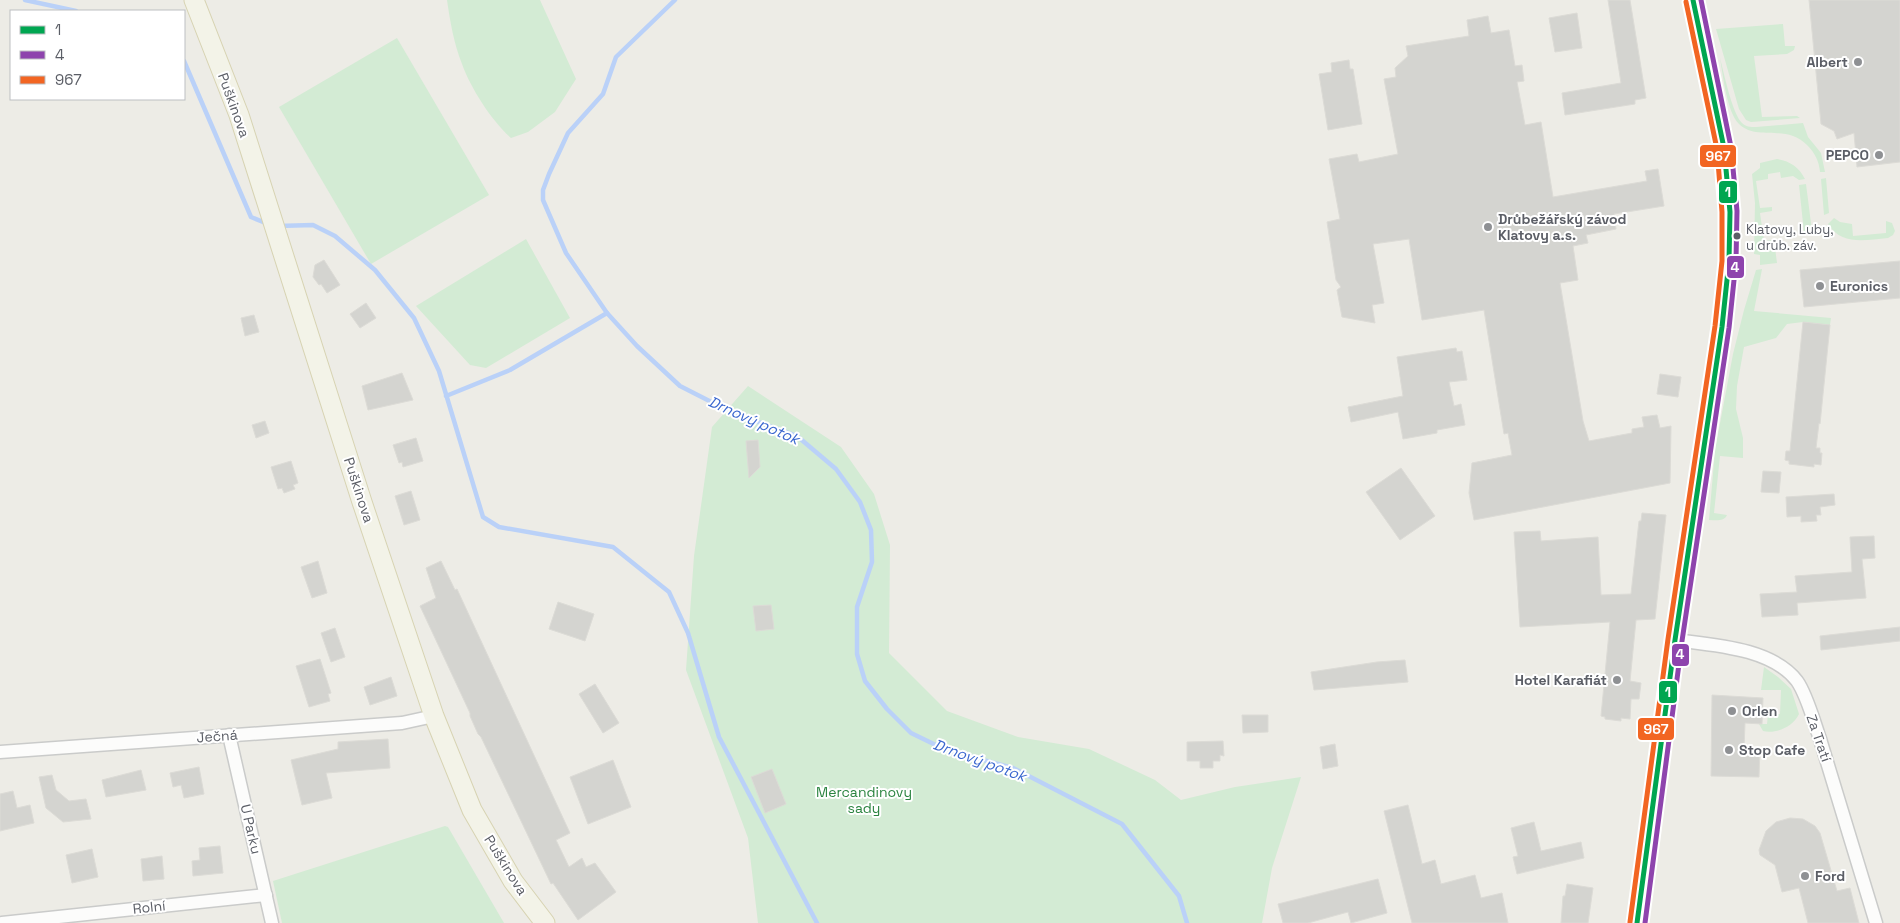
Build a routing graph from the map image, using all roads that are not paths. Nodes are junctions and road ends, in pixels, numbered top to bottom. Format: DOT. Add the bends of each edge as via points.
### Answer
graph roads {
  1 [pos="194,0"];
  2 [pos="1693,0"];
  3 [pos="1675,640"];
  4 [pos="434,716"];
  5 [pos="229,735"];
  6 [pos="0,752"];
  7 [pos="266,894"];
  8 [pos="2,923"];
  9 [pos="272,923"];
  10 [pos="545,923"];
  11 [pos="1636,923"];
  12 [pos="1876,923"];
  1 -- 4 [label="main road, Puškinova" via="239,115"];
  2 -- 3 [label="street" via="1724,148 1730,236 1722,327"];
  3 -- 11 [label="street"];
  3 -- 12 [label="street, Za Tratí" via="1741,650 1762,657 1782,668 1797,682 1820,739"];
  4 -- 5 [label="street, Ječná" via="402,723"];
  4 -- 10 [label="main road, Puškinova" via="472,810 514,881"];
  5 -- 6 [label="street, Ječná"];
  5 -- 7 [label="street, U Parku"];
  7 -- 8 [label="street, Rolní"];
  7 -- 9 [label="street, U Parku"];
}
